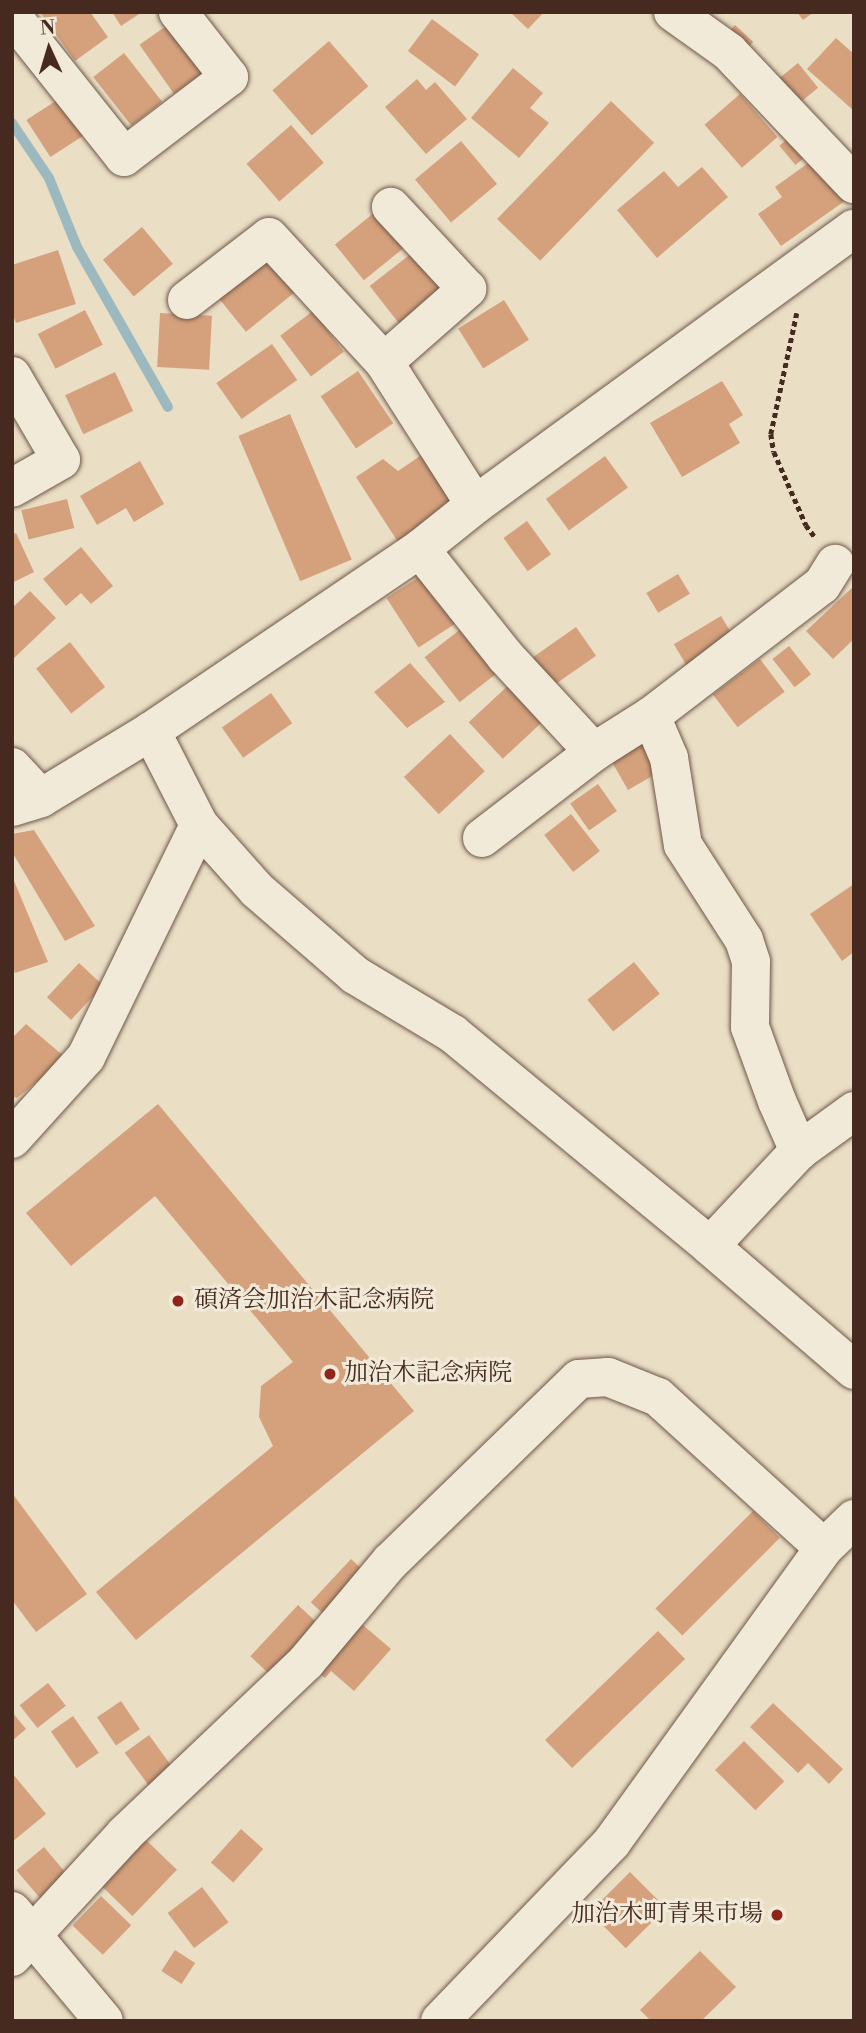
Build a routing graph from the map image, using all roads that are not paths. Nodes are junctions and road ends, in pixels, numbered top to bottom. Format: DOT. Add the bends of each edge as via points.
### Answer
graph roads {
  1 [pos="178,12"];
  2 [pos="673,12"];
  3 [pos="12,16"];
  4 [pos="854,184"];
  5 [pos="391,207"];
  6 [pos="854,229"];
  7 [pos="187,300"];
  8 [pos="384,362"];
  9 [pos="12,376"];
  10 [pos="12,488"];
  11 [pos="475,505"];
  12 [pos="420,549"];
  13 [pos="835,564"];
  14 [pos="651,716"];
  15 [pos="151,731"];
  16 [pos="594,752"];
  17 [pos="12,767"];
  18 [pos="26,802"];
  19 [pos="199,825"];
  20 [pos="482,838"];
  21 [pos="854,1111"];
  22 [pos="12,1139"];
  23 [pos="799,1151"];
  24 [pos="710,1246"];
  25 [pos="854,1370"];
  26 [pos="854,1519"];
  27 [pos="824,1548"];
  28 [pos="19,1935"];
  29 [pos="104,2021"];
  30 [pos="440,2021"];
  1 -- 3 [label="street" via="229,78 124,157"];
  2 -- 4 [label="street" via="729,52"];
  5 -- 8 [label="street" via="467,289"];
  6 -- 11 [label="street"];
  7 -- 8 [label="street" via="269,237"];
  8 -- 11 [label="street"];
  9 -- 10 [label="street" via="61,460"];
  11 -- 12 [label="street"];
  12 -- 15 [label="street"];
  12 -- 16 [label="street" via="505,656"];
  13 -- 14 [label="street" via="822,585"];
  14 -- 16 [label="street"];
  14 -- 23 [label="street" via="669,758 683,845 744,940 751,962 750,1027"];
  15 -- 18 [label="street"];
  15 -- 19 [label="street"];
  16 -- 20 [label="street"];
  17 -- 18 [label="street"];
  19 -- 22 [label="street" via="86,1057"];
  19 -- 24 [label="street" via="257,890 355,975 453,1034"];
  21 -- 23 [label="street"];
  23 -- 24 [label="street"];
  24 -- 25 [label="street"];
  26 -- 27 [label="street"];
  27 -- 28 [label="street" via="658,1397 608,1377 579,1379 390,1562 306,1662"];
  27 -- 30 [label="street" via="612,1842"];
  28 -- 29 [label="street"];
}
